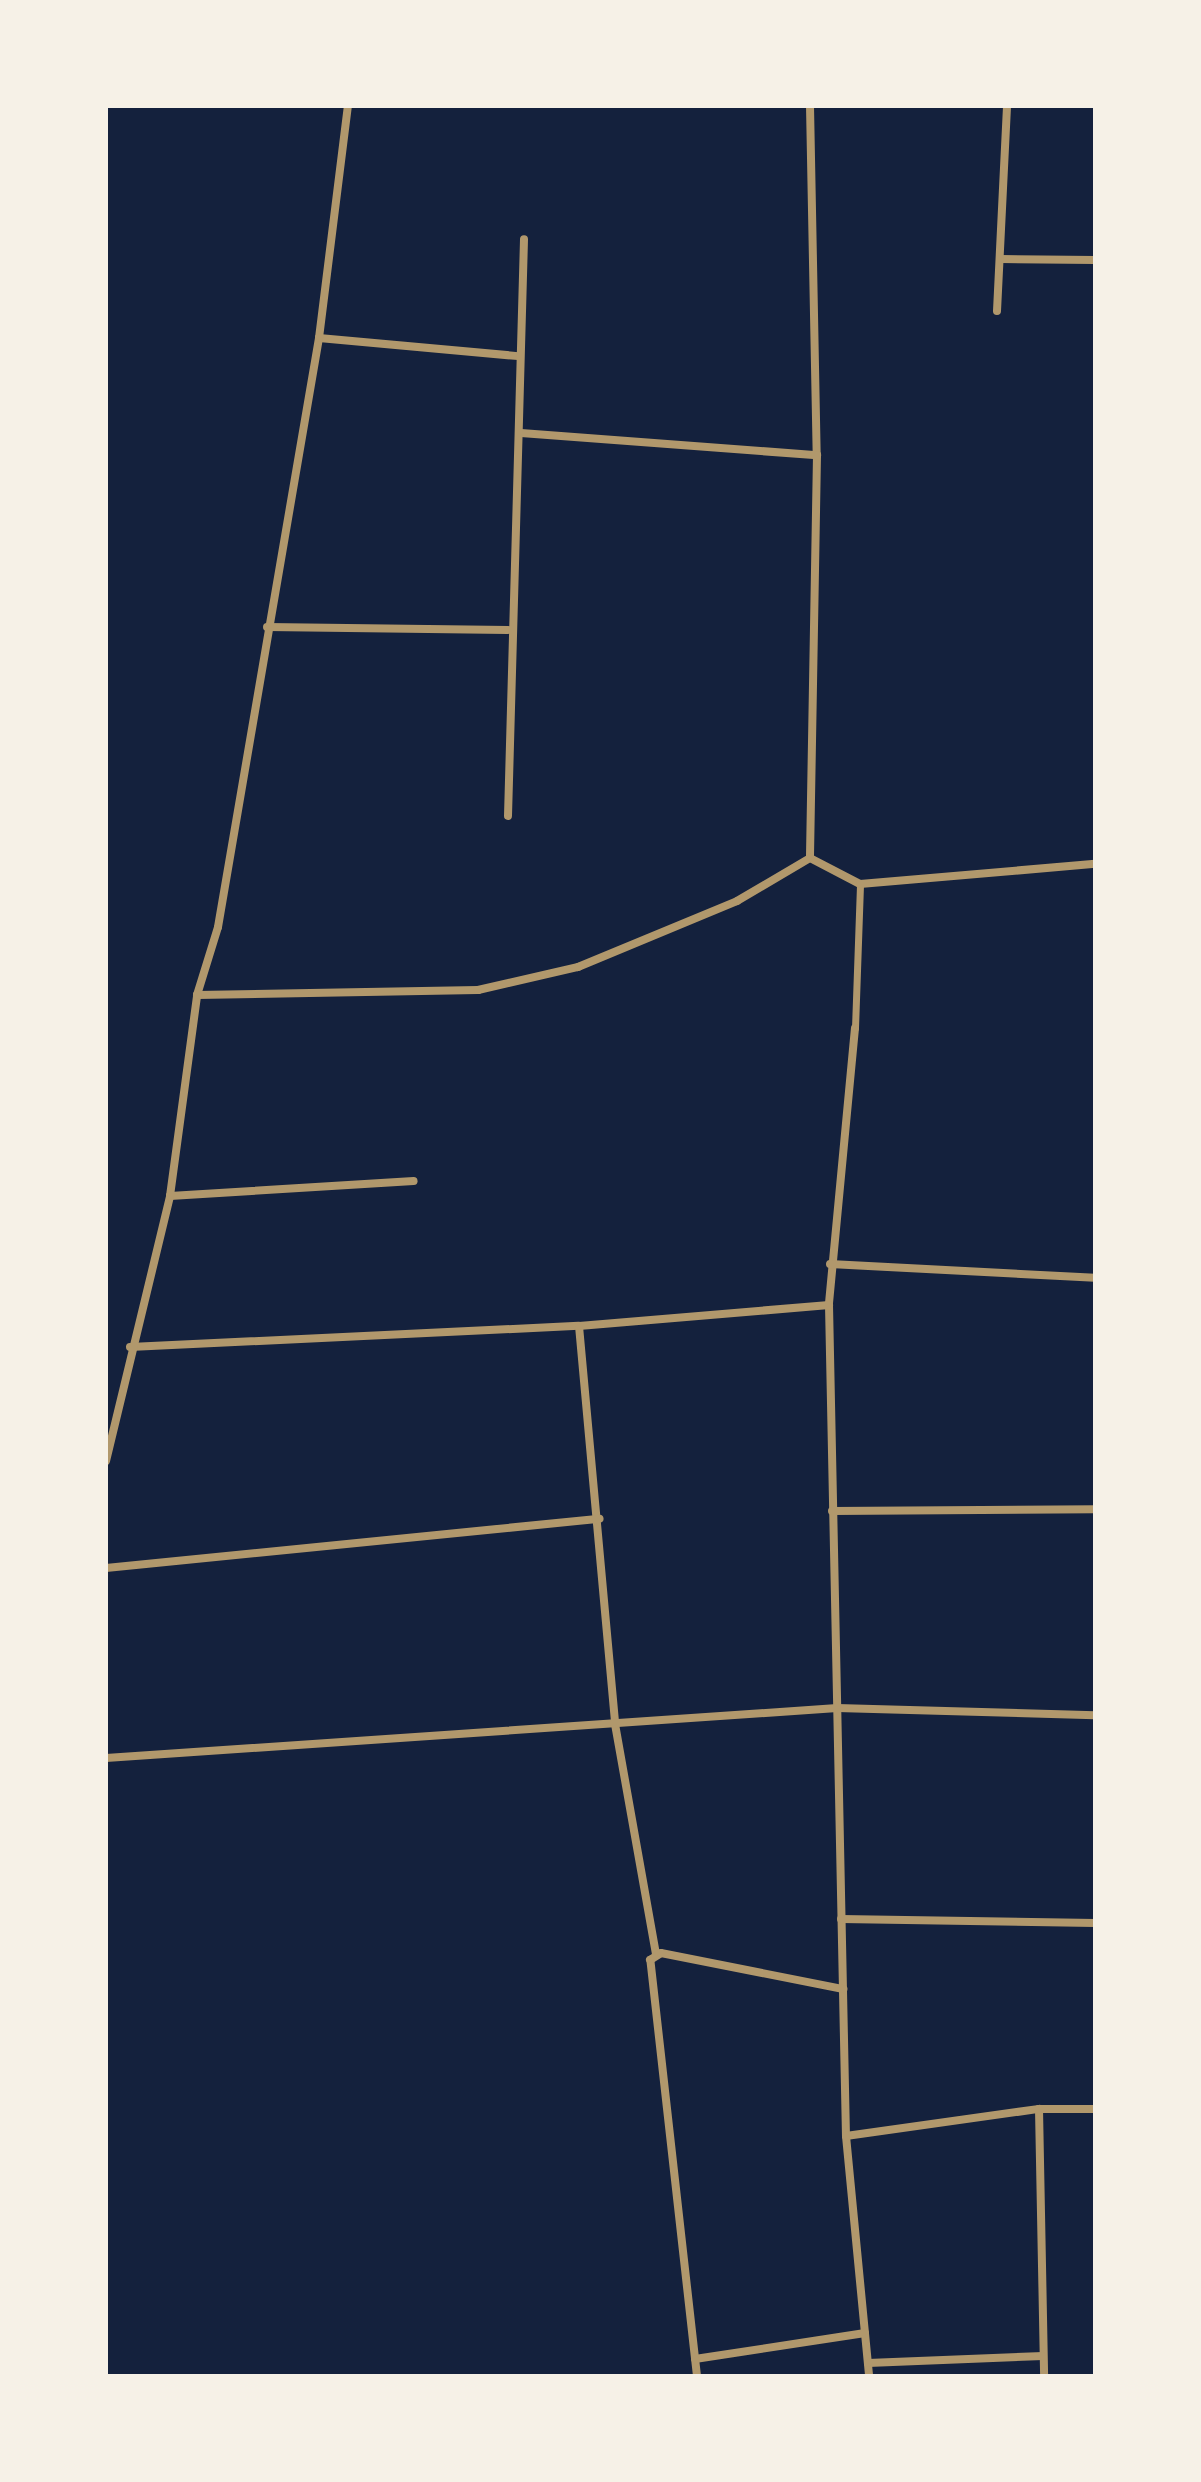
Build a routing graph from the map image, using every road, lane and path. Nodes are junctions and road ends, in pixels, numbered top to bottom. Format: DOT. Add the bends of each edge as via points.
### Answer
graph roads {
  1 [pos="348,106"];
  2 [pos="810,106"];
  3 [pos="1007,106"];
  4 [pos="524,239"];
  5 [pos="1001,259"];
  6 [pos="1095,260"];
  7 [pos="997,311"];
  8 [pos="319,338"];
  9 [pos="518,356"];
  10 [pos="521,433"];
  11 [pos="817,455"];
  12 [pos="267,627"];
  13 [pos="508,630"];
  14 [pos="508,816"];
  15 [pos="810,858"];
  16 [pos="1095,864"];
  17 [pos="860,884"];
  18 [pos="197,995"];
  19 [pos="855,1028"];
  20 [pos="414,1181"];
  21 [pos="170,1196"];
  22 [pos="830,1264"];
  23 [pos="1095,1278"];
  24 [pos="829,1305"];
  25 [pos="579,1326"];
  26 [pos="130,1347"];
  27 [pos="106,1461"];
  28 [pos="1095,1509"];
  29 [pos="832,1511"];
  30 [pos="600,1519"];
  31 [pos="106,1568"];
  32 [pos="837,1708"];
  33 [pos="1095,1715"];
  34 [pos="615,1724"];
  35 [pos="106,1758"];
  36 [pos="841,1919"];
  37 [pos="1095,1923"];
  38 [pos="658,1954"];
  39 [pos="843,1989"];
  40 [pos="1039,2109"];
  41 [pos="1095,2109"];
  42 [pos="846,2136"];
  43 [pos="865,2333"];
  44 [pos="1043,2356"];
  45 [pos="695,2359"];
  46 [pos="868,2363"];
  47 [pos="697,2376"];
  48 [pos="869,2376"];
  49 [pos="1044,2376"];
  1 -- 8 [label="street"];
  2 -- 11 [label="street"];
  3 -- 5 [label="street"];
  4 -- 9 [label="street"];
  5 -- 6 [label="street"];
  5 -- 7 [label="street"];
  8 -- 9 [label="street"];
  8 -- 12 [label="street"];
  9 -- 10 [label="street"];
  10 -- 11 [label="street"];
  10 -- 13 [label="street"];
  11 -- 15 [label="street"];
  12 -- 13 [label="street"];
  12 -- 18 [label="street" via="218,927"];
  13 -- 14 [label="street"];
  15 -- 17 [label="street"];
  15 -- 18 [label="street" via="737,901 550,974 478,990"];
  16 -- 17 [label="street"];
  17 -- 19 [label="street"];
  18 -- 21 [label="street"];
  19 -- 22 [label="street"];
  20 -- 21 [label="street"];
  21 -- 26 [label="street"];
  22 -- 23 [label="street"];
  22 -- 24 [label="street"];
  24 -- 25 [label="street"];
  24 -- 29 [label="street"];
  25 -- 26 [label="street"];
  25 -- 30 [label="street"];
  26 -- 27 [label="street"];
  28 -- 29 [label="street"];
  29 -- 32 [label="street"];
  30 -- 31 [label="street"];
  30 -- 34 [label="street"];
  32 -- 33 [label="street"];
  32 -- 34 [label="street"];
  32 -- 36 [label="street"];
  34 -- 35 [label="street"];
  34 -- 38 [label="street"];
  36 -- 37 [label="street"];
  36 -- 39 [label="street"];
  38 -- 39 [label="street"];
  38 -- 45 [label="street" via="650,1975"];
  39 -- 42 [label="street"];
  40 -- 41 [label="street"];
  40 -- 42 [label="street"];
  40 -- 44 [label="street"];
  42 -- 43 [label="street"];
  43 -- 45 [label="street"];
  43 -- 46 [label="street"];
  44 -- 46 [label="street"];
  44 -- 49 [label="street"];
  45 -- 47 [label="street"];
  46 -- 48 [label="street"];
}
